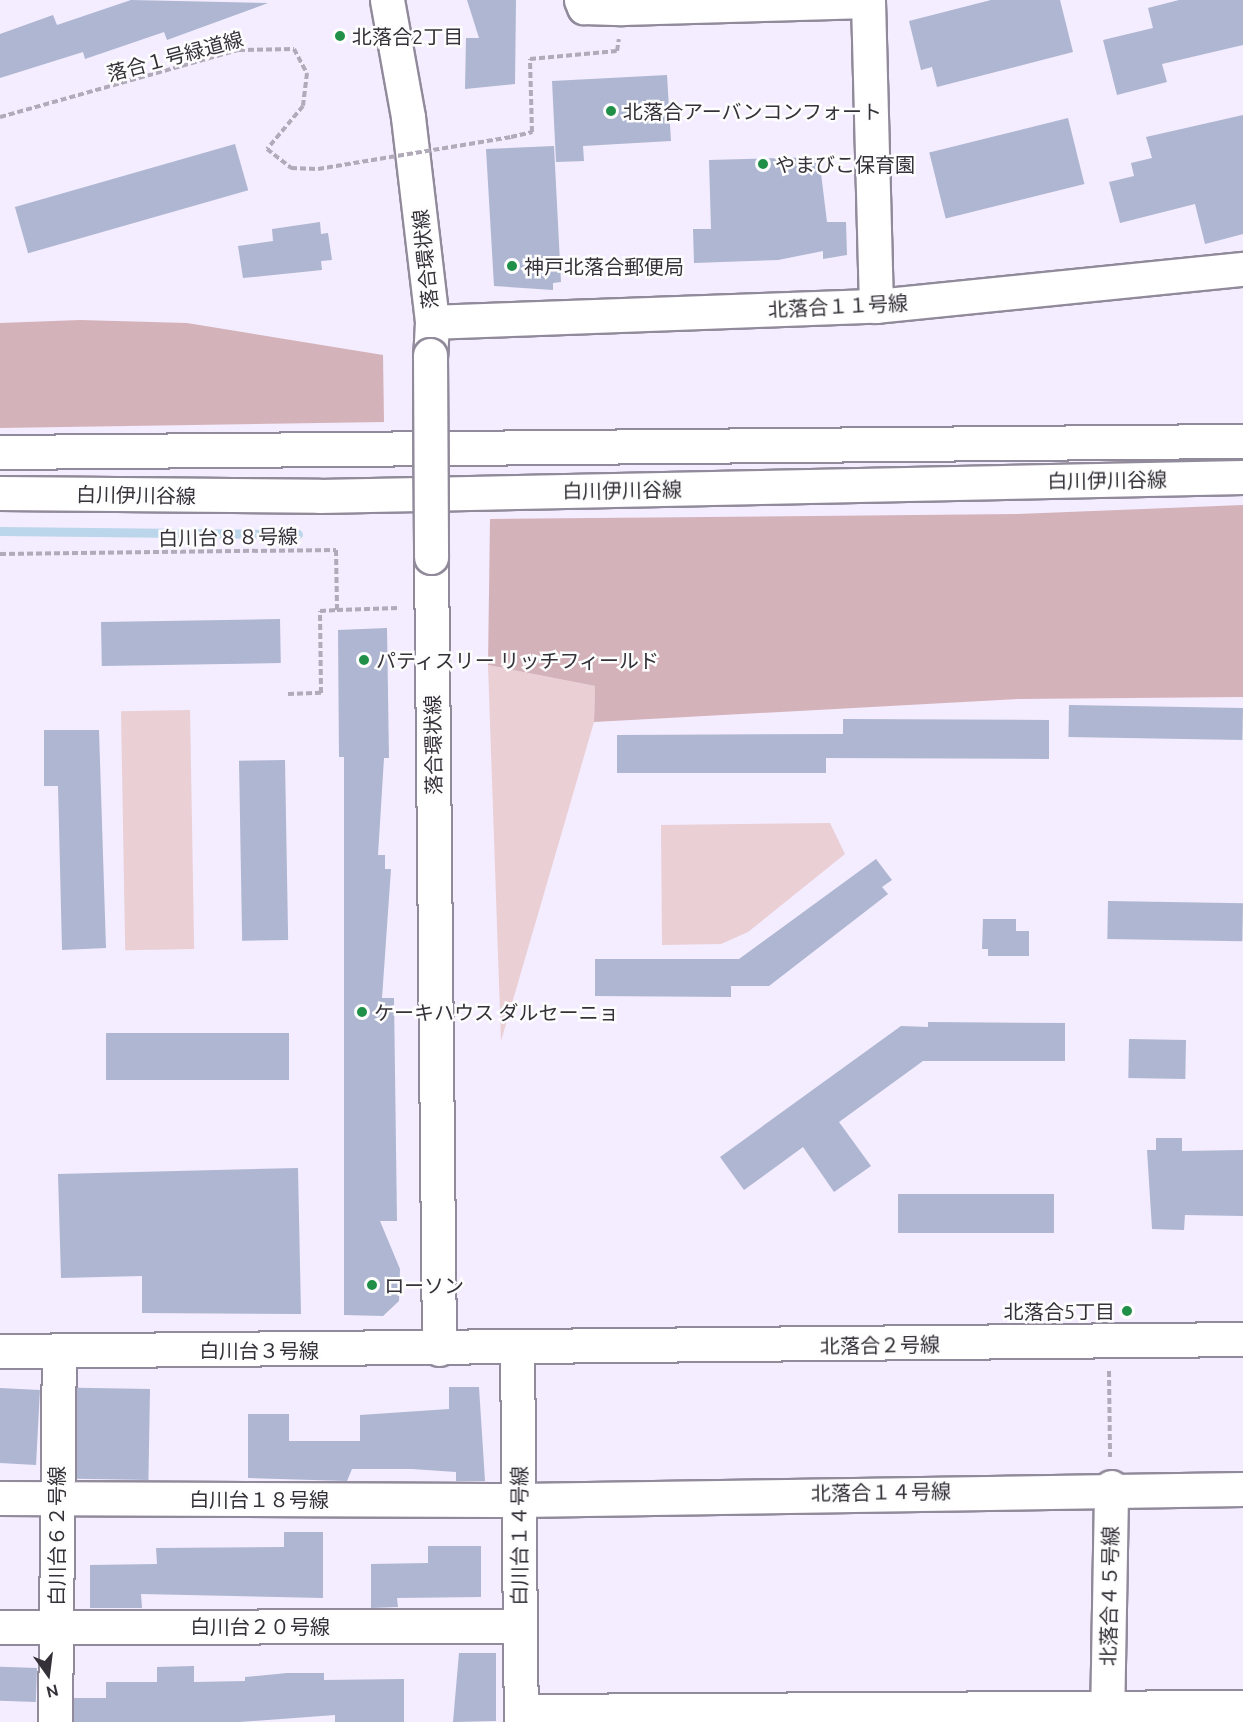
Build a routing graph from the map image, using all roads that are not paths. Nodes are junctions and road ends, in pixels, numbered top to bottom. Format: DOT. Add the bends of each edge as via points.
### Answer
graph roads {
  1 [pos="387,0"];
  2 [pos="581,0"];
  3 [pos="1243,269"];
  4 [pos="876,306"];
  5 [pos="432,322"];
  6 [pos="1243,441"];
  7 [pos="0,452"];
  8 [pos="1243,477"];
  9 [pos="0,494"];
  10 [pos="1243,1339"];
  11 [pos="439,1349"];
  12 [pos="517,1350"];
  13 [pos="59,1351"];
  14 [pos="0,1352"];
  15 [pos="1110,1487"];
  16 [pos="1243,1489"];
  17 [pos="0,1498"];
  18 [pos="55,1498"];
  19 [pos="519,1500"];
  20 [pos="55,1626"];
  21 [pos="519,1626"];
  22 [pos="0,1627"];
  23 [pos="1243,1707"];
  24 [pos="1107,1713"];
  25 [pos="521,1716"];
  26 [pos="55,1722"];
  1 -- 5 [label="street, 落合環状線" via="408,117"];
  2 -- 4 [label="street" via="584,7 622,8 868,0"];
  3 -- 4 [label="street, 北落合１１号線"];
  4 -- 5 [label="street, 北落合１１号線"];
  5 -- 11 [label="street, 落合環状線, bridge"];
  6 -- 7 [label="street, 白川伊川谷線"];
  8 -- 9 [label="street, 白川伊川谷線" via="319,496"];
  10 -- 12 [label="street, 北落合２号線"];
  11 -- 12 [label="street, 白川台３号線"];
  11 -- 13 [label="street, 白川台３号線"];
  12 -- 19 [label="street, 白川台１４号線"];
  13 -- 14 [label="street, 白川台３号線"];
  13 -- 18 [label="street, 白川台６２号線"];
  15 -- 16 [label="street, 北落合１４号線"];
  15 -- 19 [label="street, 北落合１４号線"];
  15 -- 24 [label="street, 北落合４５号線"];
  17 -- 18 [label="street, 白川台１８号線"];
  18 -- 19 [label="street, 白川台１８号線"];
  18 -- 20 [label="street, 白川台６２号線"];
  19 -- 21 [label="street, 白川台１４号線"];
  20 -- 21 [label="street, 白川台２０号線"];
  20 -- 22 [label="street, 白川台２０号線"];
  20 -- 26 [label="street, 白川台６２号線"];
  21 -- 25 [label="street, 白川台１４号線"];
  23 -- 24 [label="street"];
  24 -- 25 [label="street"];
}
